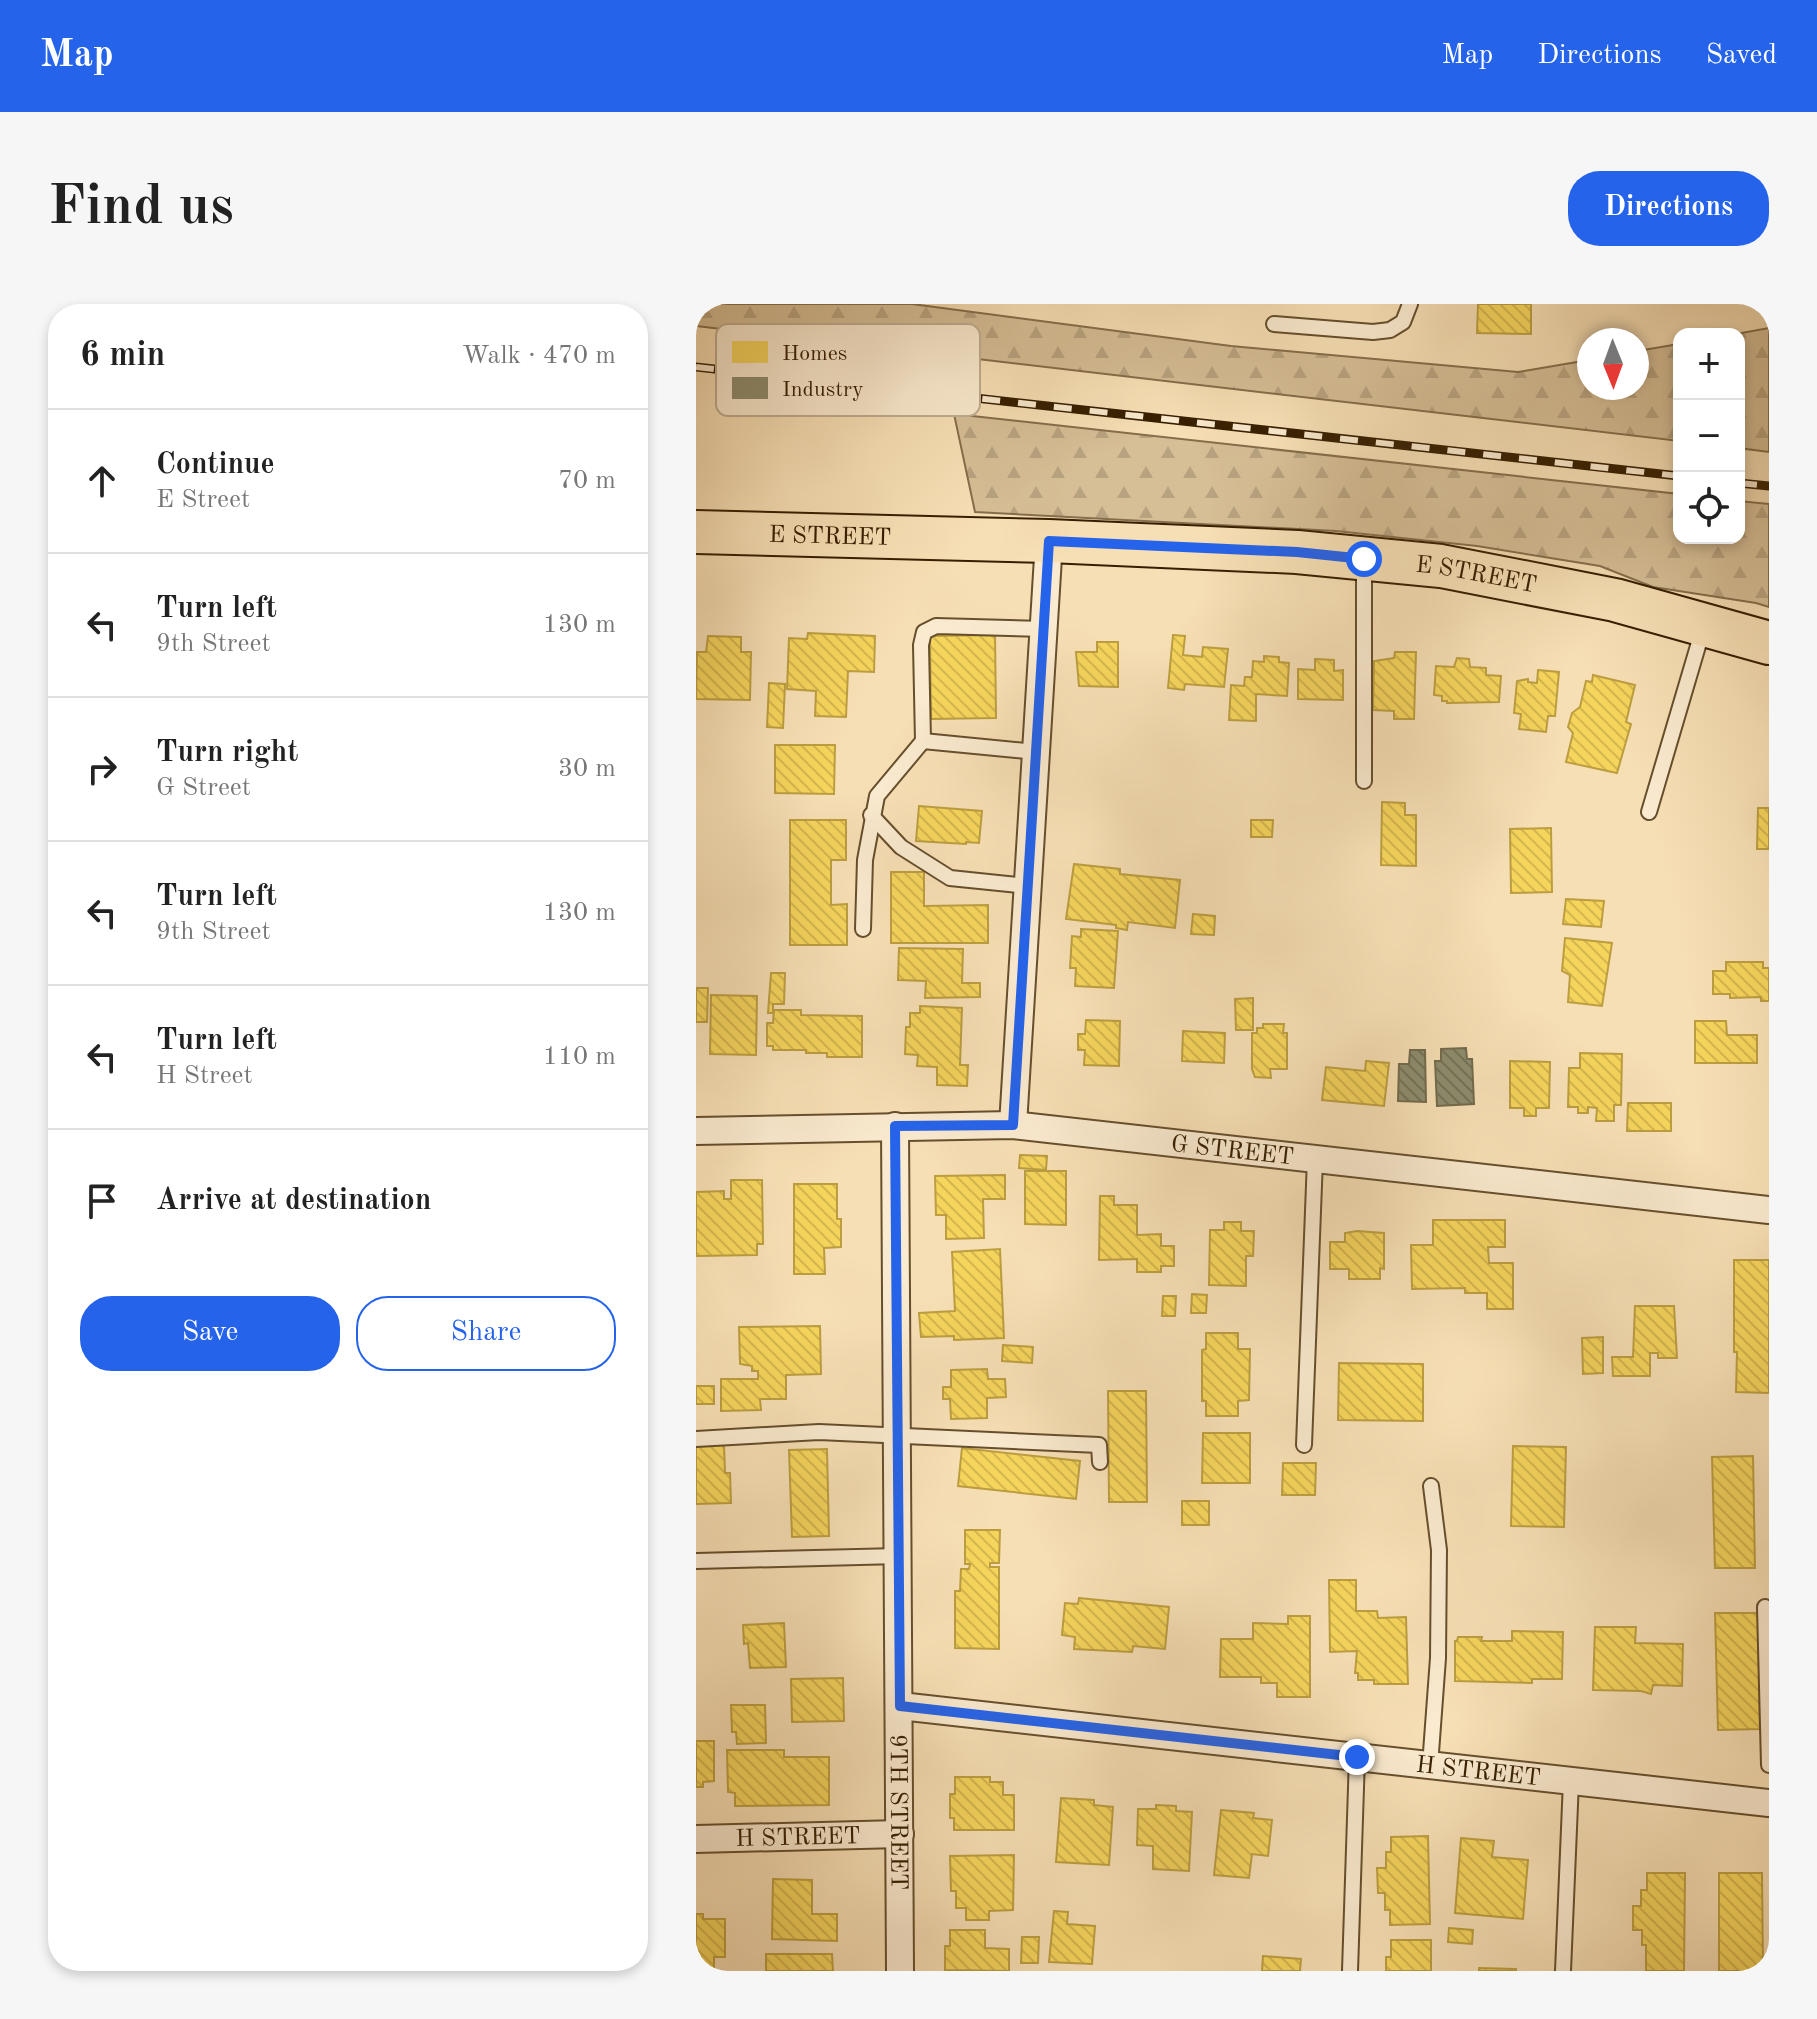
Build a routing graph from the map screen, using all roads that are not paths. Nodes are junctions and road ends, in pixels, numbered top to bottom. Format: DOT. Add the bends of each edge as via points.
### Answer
graph roads {
  1 [pos="1410,304"];
  2 [pos="1274,324"];
  3 [pos="696,532"];
  4 [pos="1049,541"];
  5 [pos="1364,559"];
  6 [pos="1704,625"];
  7 [pos="1044,629"];
  8 [pos="1769,643"];
  9 [pos="923,741"];
  10 [pos="1036,752"];
  11 [pos="1364,781"];
  12 [pos="1649,812"];
  13 [pos="871,815"];
  14 [pos="1028,886"];
  15 [pos="863,929"];
  16 [pos="1013,1125"];
  17 [pos="895,1126"];
  18 [pos="696,1131"];
  19 [pos="1315,1159"];
  20 [pos="1769,1210"];
  21 [pos="898,1436"];
  22 [pos="696,1439"];
  23 [pos="1304,1445"];
  24 [pos="1100,1462"];
  25 [pos="1431,1486"];
  26 [pos="899,1556"];
  27 [pos="696,1561"];
  28 [pos="1765,1607"];
  29 [pos="900,1706"];
  30 [pos="1357,1757"];
  31 [pos="1769,1765"];
  32 [pos="1430,1766"];
  33 [pos="1571,1781"];
  34 [pos="1769,1803"];
  35 [pos="900,1834"];
  36 [pos="696,1839"];
  37 [pos="900,1971"];
  38 [pos="1350,1971"];
  39 [pos="1563,1971"];
  1 -- 2 [label="lane" via="1403,322 1382,331"];
  3 -- 4 [label="main road, E STREET"];
  4 -- 5 [label="main road, E STREET"];
  4 -- 7 [label="street"];
  5 -- 6 [label="main road, E STREET" via="1441,566 1543,585"];
  5 -- 11 [label="lane"];
  6 -- 8 [label="main road, E STREET"];
  6 -- 12 [label="lane"];
  7 -- 9 [label="lane" via="936,626 924,632"];
  7 -- 10 [label="street"];
  9 -- 10 [label="lane"];
  9 -- 13 [label="lane" via="877,796"];
  10 -- 14 [label="street"];
  13 -- 14 [label="lane" via="901,847 950,878"];
  13 -- 15 [label="lane"];
  14 -- 16 [label="street"];
  16 -- 17 [label="street, G STREET"];
  16 -- 19 [label="street, G STREET"];
  17 -- 18 [label="street, G STREET"];
  17 -- 21 [label="street, 9TH STREET"];
  19 -- 20 [label="street, G STREET"];
  19 -- 23 [label="lane"];
  21 -- 22 [label="lane" via="819,1432"];
  21 -- 24 [label="lane" via="1099,1445"];
  21 -- 26 [label="street, 9TH STREET"];
  25 -- 32 [label="lane" via="1439,1550"];
  26 -- 27 [label="lane"];
  26 -- 29 [label="street, 9TH STREET"];
  28 -- 31 [label="lane"];
  29 -- 30 [label="street, H STREET"];
  29 -- 35 [label="street, 9TH STREET"];
  30 -- 32 [label="street, H STREET"];
  30 -- 38 [label="lane"];
  32 -- 33 [label="street, H STREET"];
  33 -- 34 [label="street, H STREET"];
  33 -- 39 [label="lane"];
  35 -- 36 [label="street, H STREET"];
  35 -- 37 [label="street, 9TH STREET"];
}
